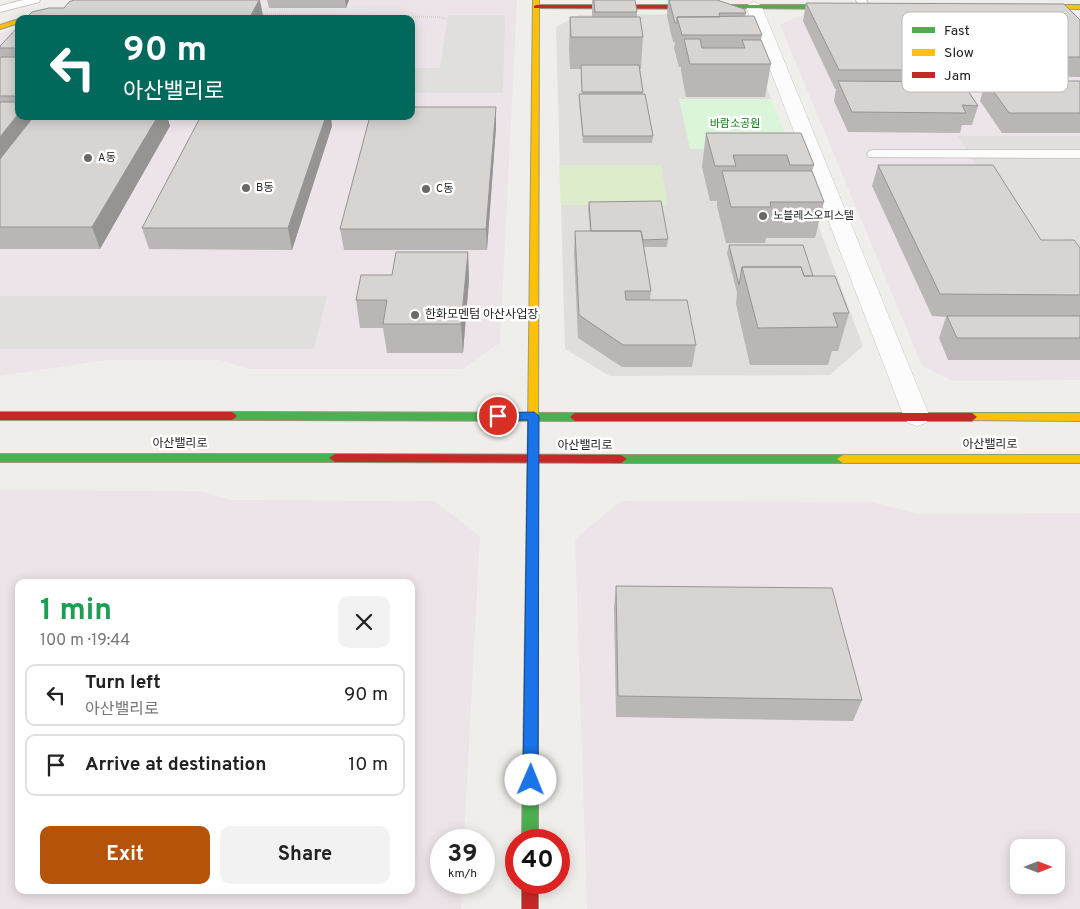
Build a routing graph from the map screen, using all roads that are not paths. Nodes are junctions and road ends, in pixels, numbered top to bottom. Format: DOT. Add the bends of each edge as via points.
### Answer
graph roads {
  1 [pos="35,0"];
  2 [pos="536,3"];
  3 [pos="867,5"];
  4 [pos="754,7"];
  5 [pos="1020,7"];
  6 [pos="1079,7"];
  7 [pos="0,9"];
  8 [pos="15,22"];
  9 [pos="0,27"];
  10 [pos="874,154"];
  11 [pos="1080,154"];
  12 [pos="0,416"];
  13 [pos="534,416"];
  14 [pos="917,417"];
  15 [pos="1080,417"];
  16 [pos="0,458"];
  17 [pos="533,459"];
  18 [pos="1080,459"];
  19 [pos="530,829"];
  20 [pos="530,894"];
  21 [pos="530,909"];
  1 -- 7 [label="lane"];
  2 -- 4 [label="street"];
  2 -- 13 [label="street"];
  3 -- 4 [label="street"];
  4 -- 14 [label="street"];
  5 -- 6 [label="street"];
  8 -- 9 [label="street"];
  10 -- 11 [label="lane"];
  12 -- 13 [label="street"];
  13 -- 14 [label="street"];
  13 -- 17 [label="street"];
  14 -- 15 [label="street"];
  16 -- 17 [label="street, 아산밸리로"];
  17 -- 18 [label="street, 아산밸리로"];
  17 -- 19 [label="street"];
  20 -- 21 [label="street"];
}
